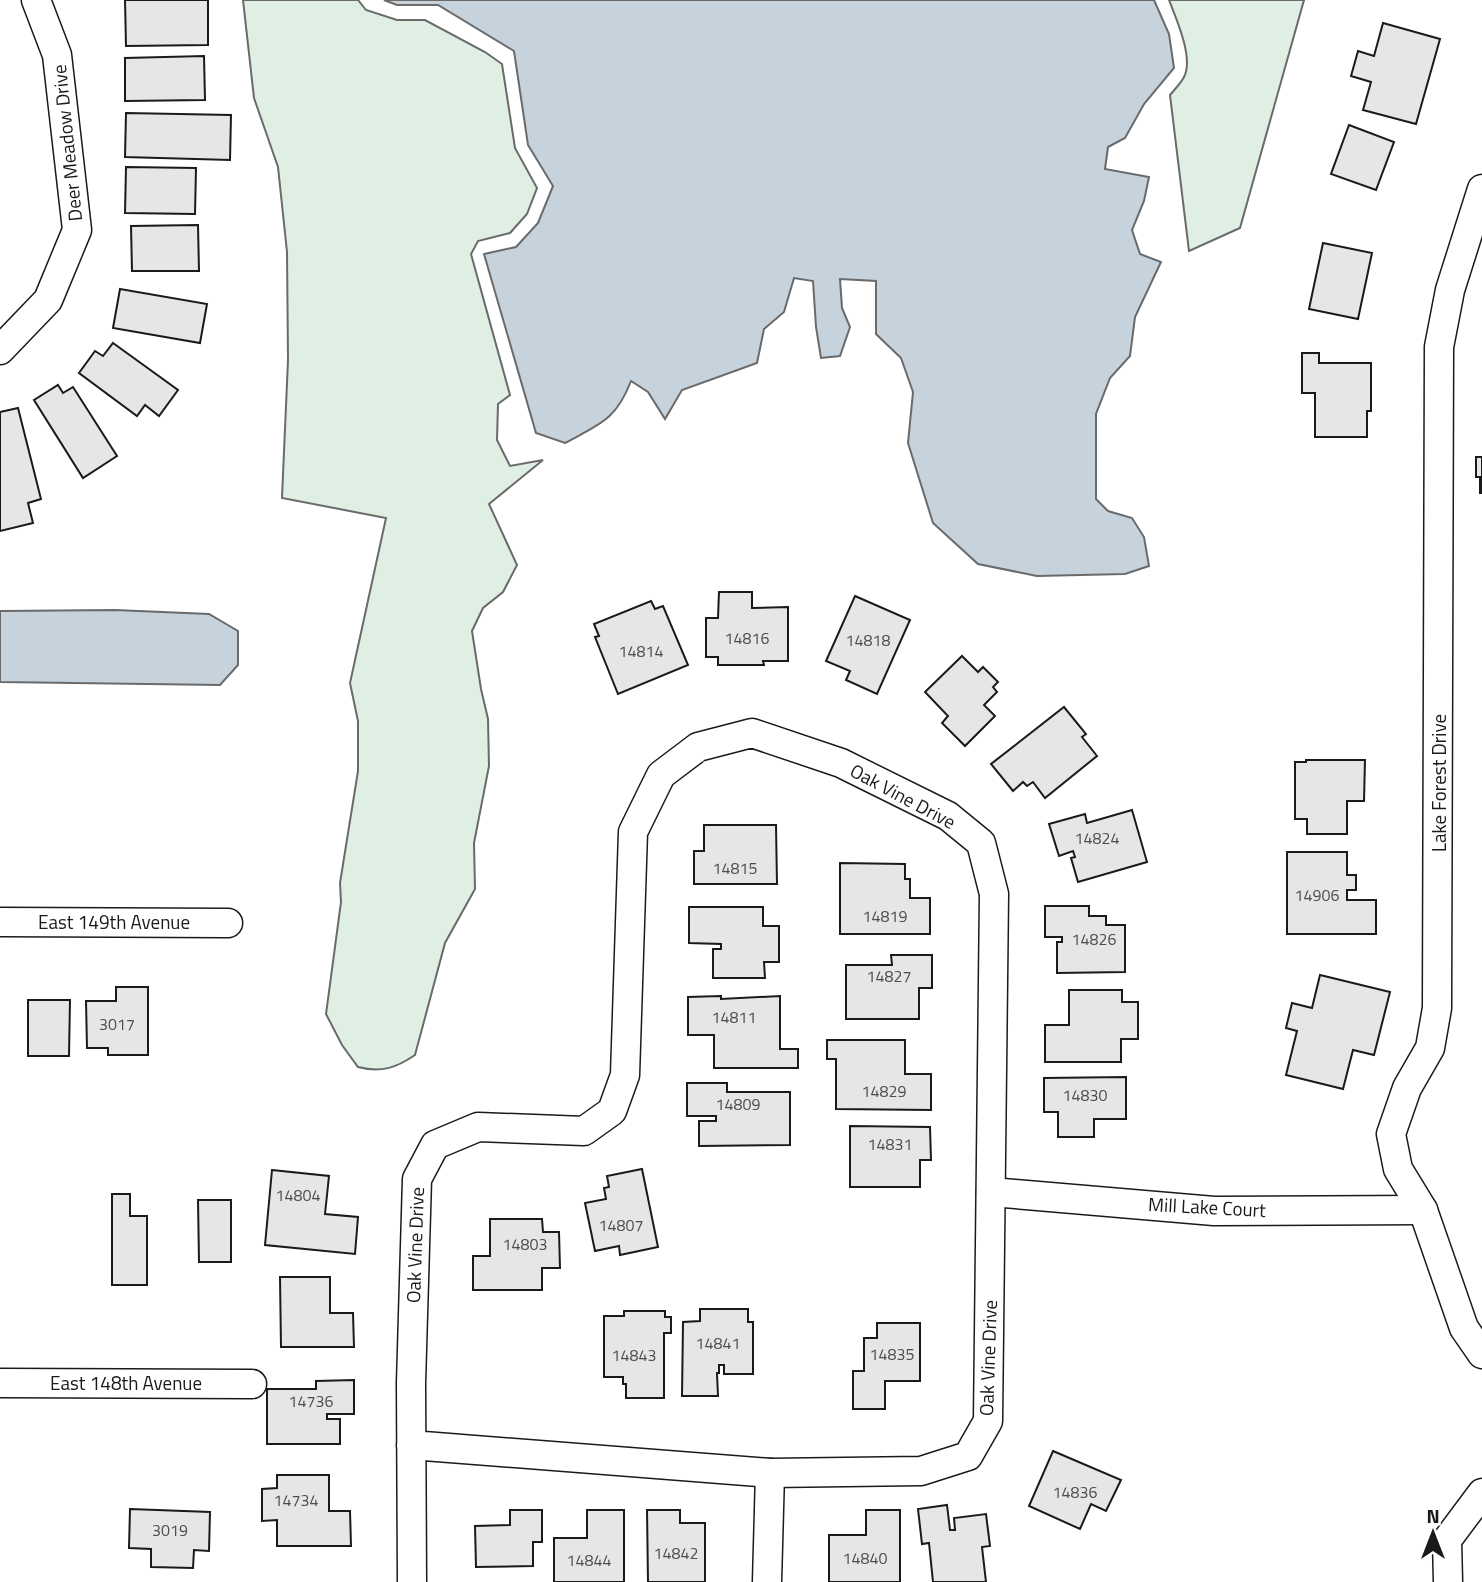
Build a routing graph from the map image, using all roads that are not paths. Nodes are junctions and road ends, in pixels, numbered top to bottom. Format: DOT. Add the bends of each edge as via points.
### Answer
graph roads {
  1 [pos="36,0"];
  2 [pos="1482,189"];
  3 [pos="0,349"];
  4 [pos="0,922"];
  5 [pos="228,923"];
  6 [pos="991,1192"];
  7 [pos="1423,1210"];
  8 [pos="1482,1354"];
  9 [pos="0,1383"];
  10 [pos="252,1384"];
  11 [pos="411,1446"];
  12 [pos="770,1473"];
  13 [pos="1482,1493"];
  14 [pos="412,1582"];
  15 [pos="767,1582"];
  16 [pos="1448,1582"];
  1 -- 3 [label="street, Deer Meadow Drive" via="57,55 77,230 48,300"];
  2 -- 7 [label="street, Lake Forest Drive" via="1450,290 1439,347 1437,1008 1430,1048 1407,1088 1391,1134 1398,1169"];
  4 -- 5 [label="street, East 149th Avenue"];
  6 -- 7 [label="street, Mill Lake Court" via="1214,1211"];
  6 -- 11 [label="street, Oak Vine Drive" via="994,894 981,843 948,816 900,792 841,764 752,733 698,747 661,775 633,831 625,1075 612,1111 584,1131 478,1127 435,1145 417,1180"];
  6 -- 12 [label="street, Oak Vine Drive" via="988,1421 968,1456 921,1471"];
  7 -- 8 [label="street, Lake Forest Drive" via="1465,1328"];
  9 -- 10 [label="street, East 148th Avenue"];
  11 -- 12 [label="street, Oak Vine Drive"];
  11 -- 14 [label="street, Oak Vine Drive"];
  12 -- 15 [label="street"];
  13 -- 16 [label="street" via="1447,1540"];
}
